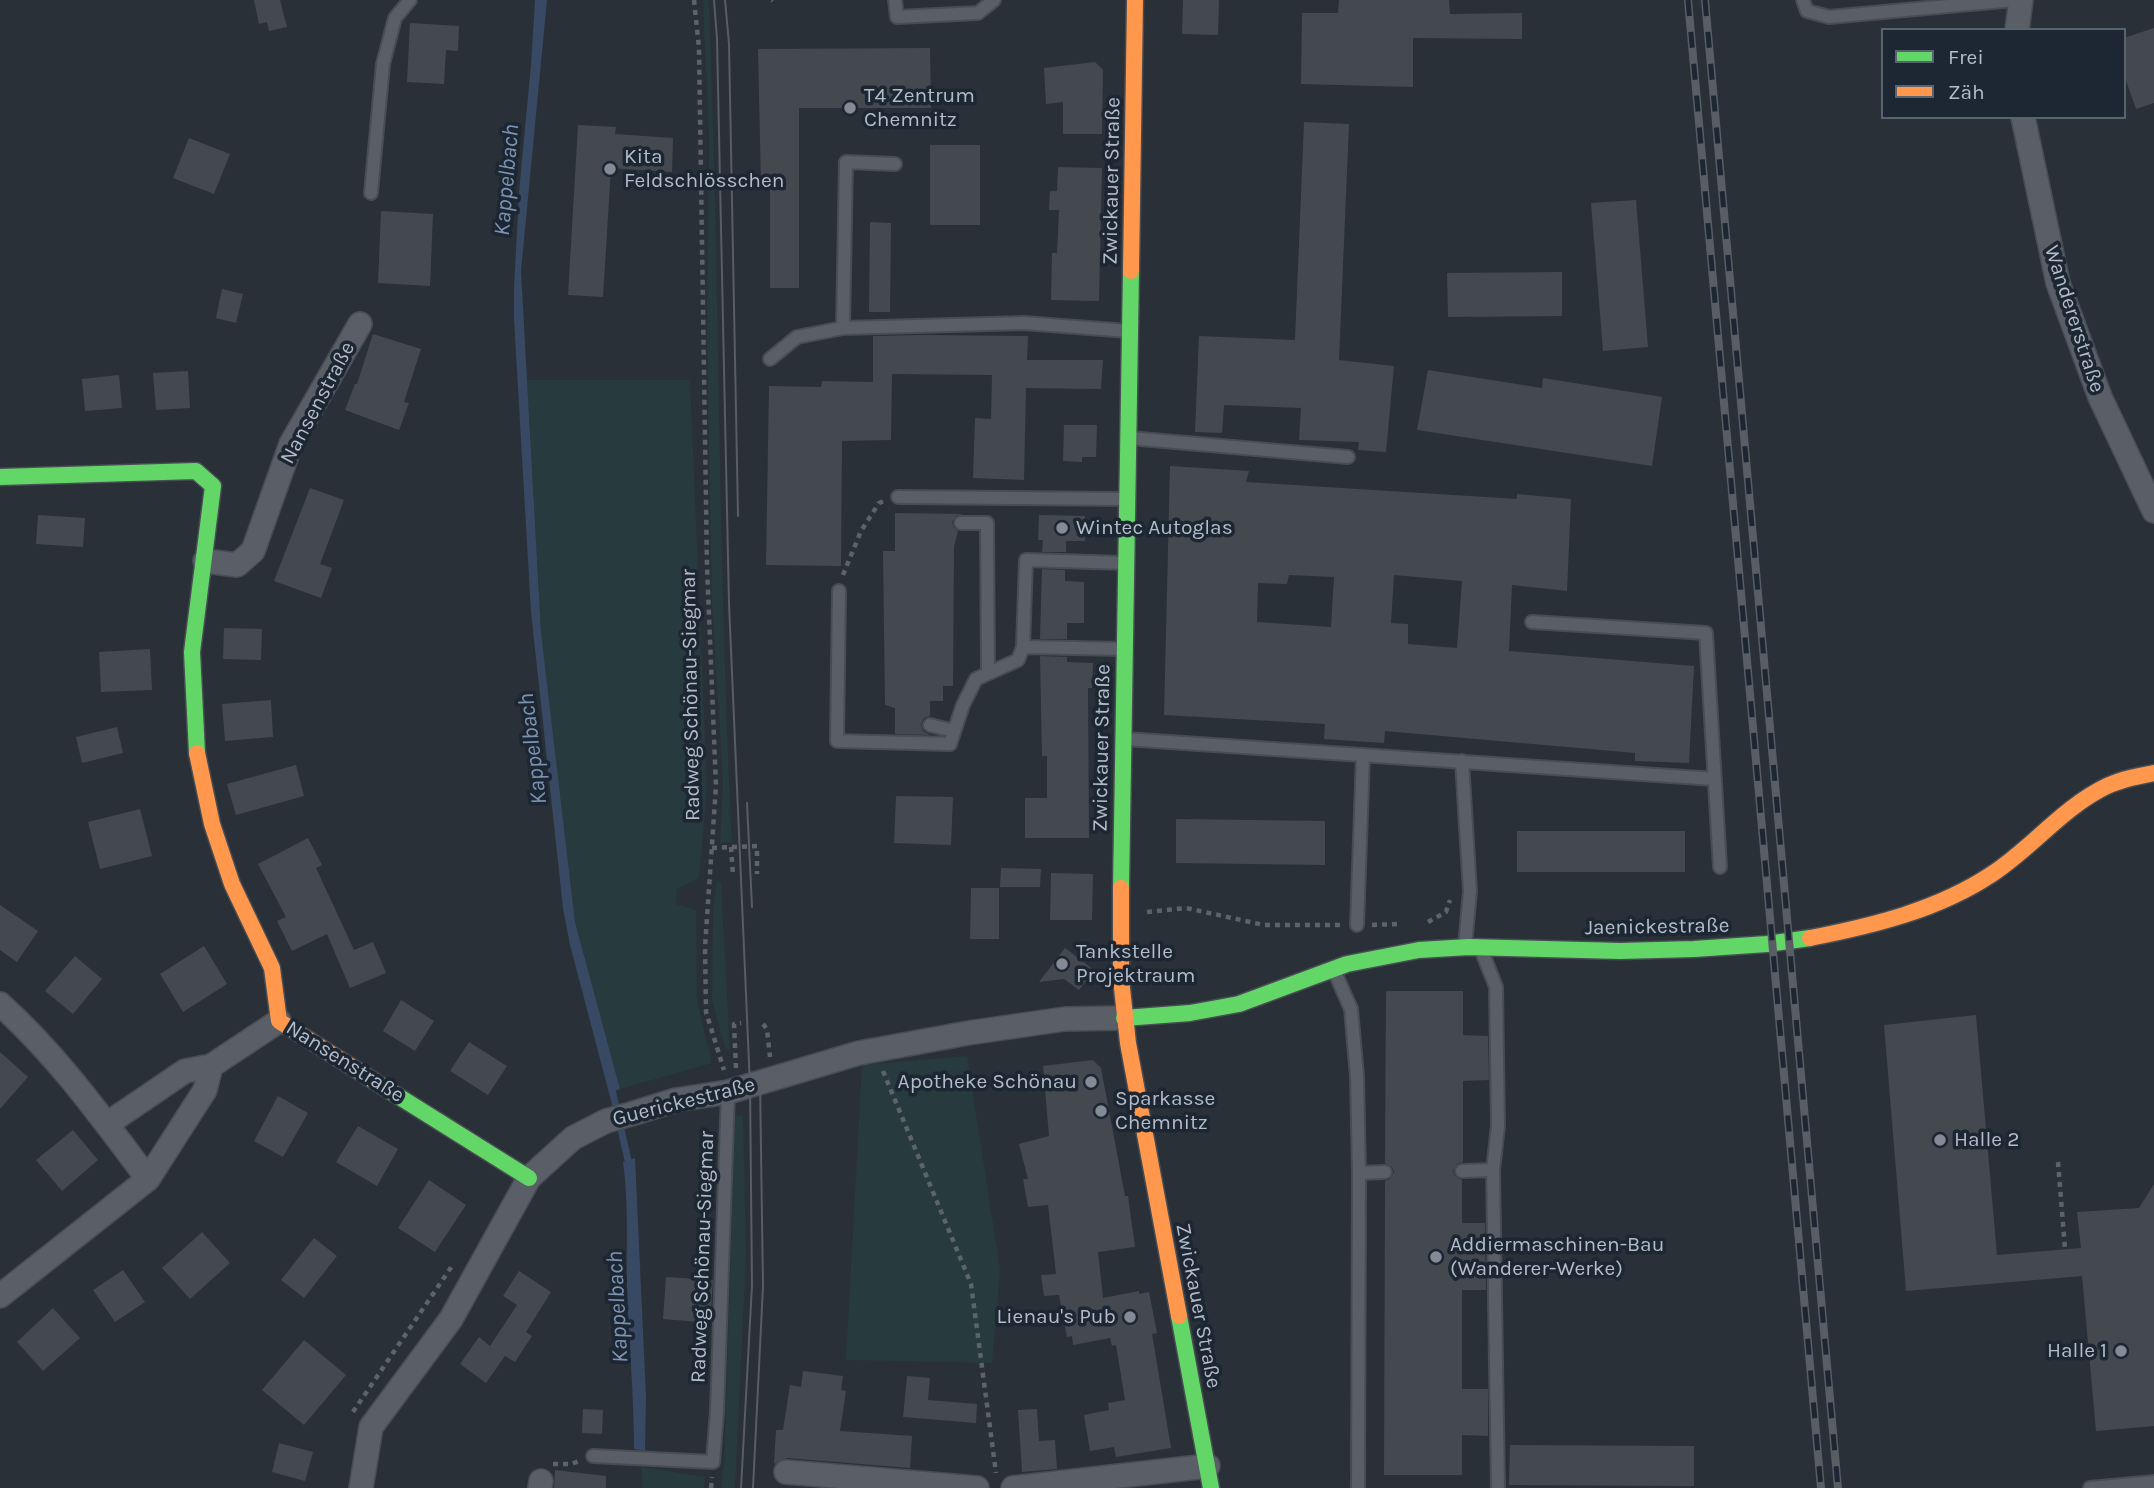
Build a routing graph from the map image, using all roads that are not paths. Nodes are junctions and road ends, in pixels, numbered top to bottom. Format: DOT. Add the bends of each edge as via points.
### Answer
graph roads {
  1 [pos="410,0"];
  2 [pos="895,0"];
  3 [pos="994,0"];
  4 [pos="1135,0"];
  5 [pos="1802,0"];
  6 [pos="2014,0"];
  7 [pos="2021,0"];
  8 [pos="982,4"];
  9 [pos="2017,28"];
  10 [pos="2023,119"];
  11 [pos="895,164"];
  12 [pos="371,193"];
  13 [pos="360,324"];
  14 [pos="843,328"];
  15 [pos="1131,331"];
  16 [pos="770,359"];
  17 [pos="1129,438"];
  18 [pos="1348,457"];
  19 [pos="0,477"];
  20 [pos="898,497"];
  21 [pos="1128,499"];
  22 [pos="2154,511"];
  23 [pos="961,523"];
  24 [pos="205,561"];
  25 [pos="1126,562"];
  26 [pos="839,591"];
  27 [pos="1532,622"];
  28 [pos="1023,647"];
  29 [pos="1124,649"];
  30 [pos="988,673"];
  31 [pos="930,725"];
  32 [pos="954,731"];
  33 [pos="1122,739"];
  34 [pos="1363,755"];
  35 [pos="1462,761"];
  36 [pos="2154,773"];
  37 [pos="1715,779"];
  38 [pos="1720,867"];
  39 [pos="1357,925"];
  40 [pos="1472,946"];
  41 [pos="1333,968"];
  42 [pos="0,1004"];
  43 [pos="1124,1018"];
  44 [pos="279,1021"];
  45 [pos="211,1066"];
  46 [pos="733,1091"];
  47 [pos="107,1124"];
  48 [pos="1493,1170"];
  49 [pos="1462,1171"];
  50 [pos="1385,1172"];
  51 [pos="1359,1173"];
  52 [pos="529,1178"];
  53 [pos="148,1179"];
  54 [pos="0,1296"];
  55 [pos="593,1456"];
  56 [pos="786,1472"];
  57 [pos="1209,1477"];
  58 [pos="2154,1482"];
  59 [pos="996,1483"];
  60 [pos="361,1488"];
  61 [pos="1358,1488"];
  62 [pos="1498,1488"];
  63 [pos="2090,1488"];
  1 -- 12 [label="lane" via="395,18 383,64"];
  2 -- 8 [label="lane" via="897,17 978,13"];
  3 -- 8 [label="lane"];
  4 -- 15 [label="main road, Zwickauer Straße"];
  5 -- 6 [label="lane" via="1807,11 1829,17"];
  7 -- 9 [label="street"];
  10 -- 22 [label="street, Wandererstraße" via="2058,283 2099,397"];
  11 -- 14 [label="lane" via="846,162"];
  13 -- 24 [label="street, Nansenstraße" via="291,444 253,551 237,565"];
  14 -- 15 [label="lane" via="1024,323"];
  14 -- 16 [label="lane" via="797,337"];
  15 -- 17 [label="main road, Zwickauer Straße"];
  17 -- 18 [label="lane"];
  17 -- 21 [label="main road, Zwickauer Straße"];
  19 -- 24 [label="main road, Nansenstraße" via="196,471 213,486"];
  20 -- 21 [label="lane"];
  21 -- 25 [label="main road, Zwickauer Straße"];
  23 -- 30 [label="lane" via="987,523"];
  24 -- 44 [label="main road, Nansenstraße" via="192,652 197,757 232,884 272,968"];
  25 -- 28 [label="lane" via="1026,560"];
  25 -- 29 [label="main road, Zwickauer Straße"];
  26 -- 32 [label="lane" via="837,741 950,744"];
  27 -- 37 [label="lane" via="1706,634"];
  28 -- 29 [label="lane"];
  28 -- 30 [label="lane" via="1018,660"];
  29 -- 33 [label="main road, Zwickauer Straße"];
  30 -- 32 [label="lane" via="976,680"];
  31 -- 32 [label="lane"];
  33 -- 34 [label="lane"];
  33 -- 43 [label="main road, Zwickauer Straße"];
  34 -- 35 [label="lane"];
  34 -- 39 [label="lane"];
  35 -- 37 [label="lane"];
  35 -- 40 [label="lane"];
  36 -- 40 [label="main road, Jaenickestraße" via="2089,795 2012,860 1972,887 1875,923 1802,940 1702,951"];
  37 -- 38 [label="lane"];
  40 -- 41 [label="main road, Jaenickestraße" via="1395,953"];
  40 -- 48 [label="lane" via="1496,988 1499,1126"];
  41 -- 43 [label="main road, Jaenickestraße" via="1232,1005"];
  41 -- 51 [label="lane" via="1351,1009"];
  42 -- 47 [label="street" via="33,1034"];
  43 -- 46 [label="street, Guerickestraße" via="1065,1018 874,1050"];
  43 -- 57 [label="main road, Zwickauer Straße"];
  44 -- 45 [label="street"];
  44 -- 52 [label="main road, Nansenstraße"];
  45 -- 47 [label="street" via="185,1071"];
  45 -- 53 [label="street" via="205,1090"];
  46 -- 52 [label="street, Guerickestraße" via="676,1100 606,1121 573,1138"];
  46 -- 55 [label="lane, Radweg Schönau-Siegmar" via="713,1462"];
  47 -- 53 [label="street"];
  48 -- 49 [label="lane"];
  48 -- 62 [label="lane"];
  50 -- 51 [label="lane"];
  51 -- 61 [label="lane"];
  52 -- 60 [label="street, Guerickestraße" via="451,1319 371,1427"];
  53 -- 54 [label="street"];
  56 -- 59 [label="street"];
  57 -- 59 [label="street"];
  58 -- 63 [label="lane"];
}
